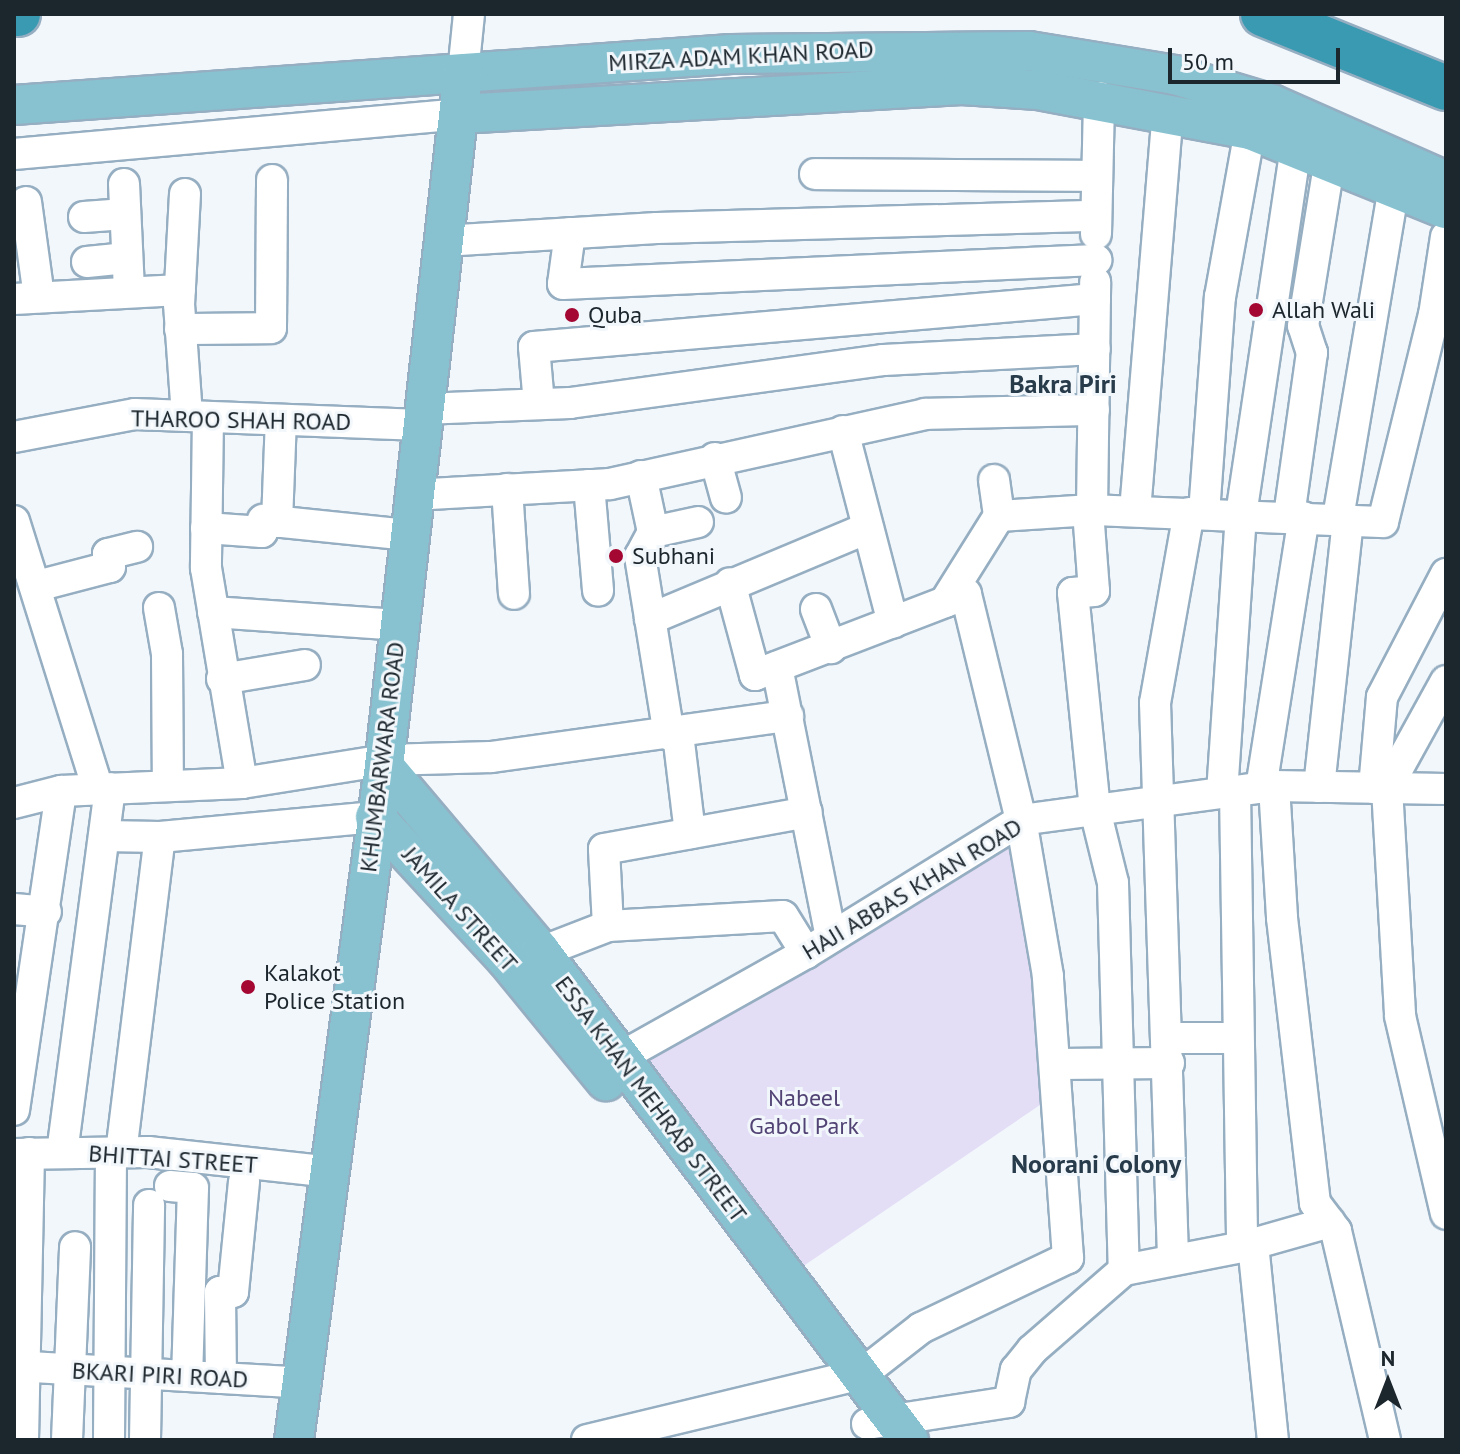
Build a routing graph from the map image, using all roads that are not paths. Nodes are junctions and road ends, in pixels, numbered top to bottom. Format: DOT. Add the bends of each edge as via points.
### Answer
graph roads {
  1 [pos="469,14"];
  2 [pos="1263,14"];
  3 [pos="463,73"];
  4 [pos="1446,88"];
  5 [pos="1099,97"];
  6 [pos="14,105"];
  7 [pos="1168,111"];
  8 [pos="459,114"];
  9 [pos="1250,130"];
  10 [pos="1296,145"];
  11 [pos="14,154"];
  12 [pos="1330,159"];
  13 [pos="815,174"];
  14 [pos="1097,176"];
  15 [pos="272,180"];
  16 [pos="1446,181"];
  17 [pos="1394,186"];
  18 [pos="185,194"];
  19 [pos="26,202"];
  20 [pos="1446,209"];
  21 [pos="1096,216"];
  22 [pos="84,217"];
  23 [pos="854,222"];
  24 [pos="570,233"];
  25 [pos="1446,237"];
  26 [pos="443,241"];
  27 [pos="127,258"];
  28 [pos="1096,260"];
  29 [pos="87,262"];
  30 [pos="855,271"];
  31 [pos="180,290"];
  32 [pos="129,291"];
  33 [pos="27,298"];
  34 [pos="1095,299"];
  35 [pos="180,329"];
  36 [pos="1095,349"];
  37 [pos="1435,362"];
  38 [pos="539,404"];
  39 [pos="1094,410"];
  40 [pos="197,417"];
  41 [pos="422,417"];
  42 [pos="281,420"];
  43 [pos="843,431"];
  44 [pos="14,437"];
  45 [pos="715,458"];
  46 [pos="641,476"];
  47 [pos="994,480"];
  48 [pos="589,485"];
  49 [pos="507,489"];
  50 [pos="413,495"];
  51 [pos="726,498"];
  52 [pos="1090,510"];
  53 [pos="1135,511"];
  54 [pos="1197,513"];
  55 [pos="1241,515"];
  56 [pos="999,516"];
  57 [pos="1296,517"];
  58 [pos="1343,519"];
  59 [pos="14,521"];
  60 [pos="277,522"];
  61 [pos="698,522"];
  62 [pos="206,528"];
  63 [pos="868,528"];
  64 [pos="653,532"];
  65 [pos="409,535"];
  66 [pos="137,547"];
  67 [pos="28,574"];
  68 [pos="1446,574"];
  69 [pos="730,583"];
  70 [pos="598,591"];
  71 [pos="514,594"];
  72 [pos="945,602"];
  73 [pos="159,608"];
  74 [pos="816,609"];
  75 [pos="213,612"];
  76 [pos="650,619"];
  77 [pos="893,623"];
  78 [pos="398,625"];
  79 [pos="217,643"];
  80 [pos="831,648"];
  81 [pos="167,654"];
  82 [pos="305,665"];
  83 [pos="777,667"];
  84 [pos="222,679"];
  85 [pos="1446,681"];
  86 [pos="788,716"];
  87 [pos="674,735"];
  88 [pos="385,763"];
  89 [pos="1441,782"];
  90 [pos="242,783"];
  91 [pos="168,785"];
  92 [pos="1319,787"];
  93 [pos="104,788"];
  94 [pos="1380,788"];
  95 [pos="1248,790"];
  96 [pos="61,791"];
  97 [pos="1163,801"];
  98 [pos="14,803"];
  99 [pos="1095,810"];
  100 [pos="807,812"];
  101 [pos="375,817"];
  102 [pos="1021,820"];
  103 [pos="690,833"];
  104 [pos="104,836"];
  105 [pos="160,837"];
  106 [pos="52,866"];
  107 [pos="100,872"];
  108 [pos="14,909"];
  109 [pos="46,912"];
  110 [pos="608,926"];
  111 [pos="831,937"];
  112 [pos="541,952"];
  113 [pos="806,953"];
  114 [pos="1237,1038"];
  115 [pos="1168,1050"];
  116 [pos="608,1064"];
  117 [pos="1058,1064"];
  118 [pos="1118,1064"];
  119 [pos="14,1110"];
  120 [pos="62,1153"];
  121 [pos="116,1153"];
  122 [pos="21,1154"];
  123 [pos="332,1172"];
  124 [pos="244,1182"];
  125 [pos="1446,1214"];
  126 [pos="1330,1222"];
  127 [pos="1248,1246"];
  128 [pos="75,1247"];
  129 [pos="1173,1257"];
  130 [pos="1124,1270"];
  131 [pos="19,1367"];
  132 [pos="69,1370"];
  133 [pos="111,1372"];
  134 [pos="146,1374"];
  135 [pos="187,1376"];
  136 [pos="221,1378"];
  137 [pos="850,1379"];
  138 [pos="306,1383"];
  139 [pos="708,1426"];
  140 [pos="888,1432"];
  141 [pos="23,1440"];
  142 [pos="67,1440"];
  143 [pos="109,1440"];
  144 [pos="145,1440"];
  145 [pos="294,1440"];
  146 [pos="587,1440"];
  147 [pos="1273,1440"];
  148 [pos="1385,1440"];
  1 -- 3 [label="street"];
  2 -- 4 [label="highway"];
  3 -- 6 [label="main road, MIRZA ADAM KHAN ROAD"];
  3 -- 8 [label="main road, KHUMBARWARA ROAD"];
  3 -- 16 [label="main road, MIRZA ADAM KHAN ROAD" via="861,48 1029,51 1175,75 1272,104"];
  5 -- 7 [label="main road, MIRZA ADAM KHAN ROAD"];
  5 -- 8 [label="main road, MIRZA ADAM KHAN ROAD" via="962,85"];
  5 -- 14 [label="street"];
  7 -- 9 [label="main road, MIRZA ADAM KHAN ROAD"];
  7 -- 53 [label="street"];
  8 -- 11 [label="street, MIRZA ADAM KHAN ROAD"];
  8 -- 26 [label="main road, KHUMBARWARA ROAD"];
  9 -- 10 [label="main road, MIRZA ADAM KHAN ROAD"];
  9 -- 54 [label="street" via="1220,297"];
  10 -- 12 [label="main road, MIRZA ADAM KHAN ROAD"];
  10 -- 55 [label="street"];
  12 -- 17 [label="main road, MIRZA ADAM KHAN ROAD"];
  12 -- 57 [label="street" via="1304,321 1312,353"];
  13 -- 14 [label="street"];
  14 -- 21 [label="street"];
  15 -- 35 [label="street" via="271,328"];
  17 -- 20 [label="main road, MIRZA ADAM KHAN ROAD"];
  17 -- 58 [label="street"];
  18 -- 31 [label="street"];
  19 -- 33 [label="street"];
  21 -- 23 [label="street"];
  21 -- 28 [label="street"];
  22 -- 27 [label="street" via="124,199"];
  23 -- 24 [label="street"];
  23 -- 30 [label="street"];
  24 -- 26 [label="street"];
  24 -- 30 [label="street" via="563,284"];
  25 -- 37 [label="street"];
  26 -- 41 [label="main road, KHUMBARWARA ROAD"];
  27 -- 29 [label="street"];
  27 -- 32 [label="street"];
  28 -- 30 [label="street"];
  28 -- 34 [label="street"];
  31 -- 32 [label="street"];
  31 -- 35 [label="street"];
  32 -- 33 [label="street"];
  34 -- 36 [label="street"];
  34 -- 38 [label="street" via="534,347"];
  35 -- 40 [label="street"];
  36 -- 38 [label="street, THAROO SHAH ROAD" via="884,360"];
  36 -- 39 [label="street"];
  37 -- 58 [label="street" via="1383,522"];
  38 -- 41 [label="street, THAROO SHAH ROAD"];
  39 -- 43 [label="street" via="925,414"];
  39 -- 52 [label="street"];
  40 -- 42 [label="street, THAROO SHAH ROAD"];
  40 -- 44 [label="street, THAROO SHAH ROAD" via="135,414"];
  40 -- 62 [label="street"];
  41 -- 42 [label="street, THAROO SHAH ROAD"];
  41 -- 50 [label="main road, KHUMBARWARA ROAD"];
  42 -- 60 [label="street"];
  43 -- 45 [label="street"];
  43 -- 63 [label="street"];
  45 -- 46 [label="street"];
  45 -- 51 [label="street"];
  46 -- 48 [label="street"];
  46 -- 64 [label="street"];
  47 -- 56 [label="street"];
  48 -- 49 [label="street"];
  48 -- 70 [label="street"];
  49 -- 50 [label="street"];
  49 -- 71 [label="street"];
  50 -- 65 [label="main road, KHUMBARWARA ROAD"];
  52 -- 53 [label="street"];
  52 -- 56 [label="street"];
  52 -- 99 [label="street" via="1094,591 1073,593"];
  53 -- 54 [label="street"];
  54 -- 55 [label="street"];
  54 -- 97 [label="street" via="1155,703"];
  55 -- 57 [label="street"];
  55 -- 95 [label="street"];
  56 -- 72 [label="street"];
  57 -- 58 [label="street"];
  57 -- 95 [label="street"];
  58 -- 92 [label="street"];
  59 -- 67 [label="street"];
  60 -- 62 [label="street" via="263,520 262,532"];
  60 -- 65 [label="street"];
  61 -- 64 [label="street"];
  62 -- 75 [label="street"];
  63 -- 69 [label="street"];
  63 -- 77 [label="street"];
  64 -- 76 [label="street" via="640,556"];
  65 -- 78 [label="main road, KHUMBARWARA ROAD"];
  66 -- 67 [label="street" via="108,554 110,567"];
  67 -- 93 [label="street"];
  68 -- 94 [label="street" via="1382,697"];
  69 -- 76 [label="street"];
  69 -- 83 [label="street" via="755,675"];
  72 -- 77 [label="street"];
  72 -- 102 [label="street" via="966,594"];
  73 -- 81 [label="street"];
  74 -- 80 [label="street"];
  75 -- 78 [label="street"];
  75 -- 79 [label="street"];
  76 -- 87 [label="street"];
  77 -- 80 [label="street"];
  78 -- 88 [label="main road, KHUMBARWARA ROAD"];
  79 -- 81 [label="street"];
  79 -- 84 [label="street"];
  80 -- 83 [label="street"];
  81 -- 91 [label="street"];
  82 -- 84 [label="street"];
  83 -- 86 [label="street"];
  84 -- 90 [label="street"];
  85 -- 94 [label="street"];
  86 -- 87 [label="street"];
  86 -- 100 [label="street"];
  87 -- 88 [label="street" via="491,757"];
  87 -- 103 [label="street"];
  88 -- 90 [label="street"];
  88 -- 101 [label="main road, KHUMBARWARA ROAD"];
  88 -- 112 [label="main road, ESSA KHAN MEHRAB STREET"];
  89 -- 94 [label="street, HAJI ABBAS KHAN ROAD"];
  90 -- 91 [label="street"];
  91 -- 93 [label="street"];
  92 -- 94 [label="street, HAJI ABBAS KHAN ROAD"];
  92 -- 95 [label="street, HAJI ABBAS KHAN ROAD"];
  93 -- 96 [label="street"];
  93 -- 104 [label="street"];
  94 -- 125 [label="street" via="1400,1016"];
  95 -- 97 [label="street, HAJI ABBAS KHAN ROAD"];
  95 -- 114 [label="street"];
  95 -- 126 [label="street" via="1282,918 1315,1203"];
  96 -- 98 [label="street"];
  96 -- 106 [label="street"];
  97 -- 99 [label="street, HAJI ABBAS KHAN ROAD"];
  97 -- 115 [label="street"];
  99 -- 102 [label="street, HAJI ABBAS KHAN ROAD"];
  99 -- 118 [label="street" via="1113,883"];
  100 -- 103 [label="street"];
  100 -- 111 [label="street"];
  101 -- 105 [label="street"];
  101 -- 116 [label="main road, JAMILA STREET"];
  101 -- 123 [label="main road, KHUMBARWARA ROAD"];
  102 -- 111 [label="street, HAJI ABBAS KHAN ROAD"];
  102 -- 117 [label="street"];
  103 -- 110 [label="street" via="604,849"];
  104 -- 105 [label="street"];
  104 -- 107 [label="street"];
  105 -- 121 [label="street"];
  106 -- 107 [label="street"];
  106 -- 109 [label="street"];
  107 -- 120 [label="street"];
  108 -- 109 [label="street"];
  109 -- 119 [label="street"];
  110 -- 112 [label="street"];
  110 -- 113 [label="street" via="783,916"];
  111 -- 113 [label="street, HAJI ABBAS KHAN ROAD"];
  112 -- 116 [label="main road, ESSA KHAN MEHRAB STREET"];
  113 -- 116 [label="street, HAJI ABBAS KHAN ROAD"];
  114 -- 115 [label="street"];
  114 -- 127 [label="street"];
  115 -- 118 [label="street"];
  115 -- 129 [label="street"];
  116 -- 137 [label="main road, ESSA KHAN MEHRAB STREET"];
  117 -- 118 [label="street"];
  117 -- 137 [label="street" via="1068,1258 921,1328"];
  118 -- 130 [label="street"];
  120 -- 121 [label="street, BHITTAI STREET"];
  120 -- 122 [label="street, BHITTAI STREET"];
  121 -- 123 [label="street, BHITTAI STREET"];
  121 -- 133 [label="street"];
  122 -- 131 [label="street"];
  123 -- 138 [label="main road, KHUMBARWARA ROAD"];
  124 -- 136 [label="street" via="233,1292 220,1292"];
  126 -- 127 [label="street"];
  126 -- 148 [label="street" via="1358,1311"];
  127 -- 129 [label="street"];
  127 -- 147 [label="street"];
  128 -- 132 [label="street"];
  129 -- 130 [label="street"];
  130 -- 140 [label="street" via="1032,1350 1016,1370 1009,1402"];
  131 -- 132 [label="street, BKARI PIRI ROAD"];
  131 -- 141 [label="street"];
  132 -- 133 [label="street, BKARI PIRI ROAD"];
  132 -- 142 [label="street"];
  133 -- 134 [label="street, BKARI PIRI ROAD"];
  133 -- 143 [label="street"];
  134 -- 135 [label="street, BKARI PIRI ROAD"];
  134 -- 135 [label="street" via="160,1195 193,1188"];
  134 -- 144 [label="street"];
  135 -- 136 [label="street, BKARI PIRI ROAD"];
  136 -- 138 [label="street, BKARI PIRI ROAD"];
  137 -- 139 [label="street"];
  137 -- 140 [label="main road, ESSA KHAN MEHRAB STREET"];
  138 -- 145 [label="main road, KHUMBARWARA ROAD"];
  139 -- 146 [label="street"];
}
